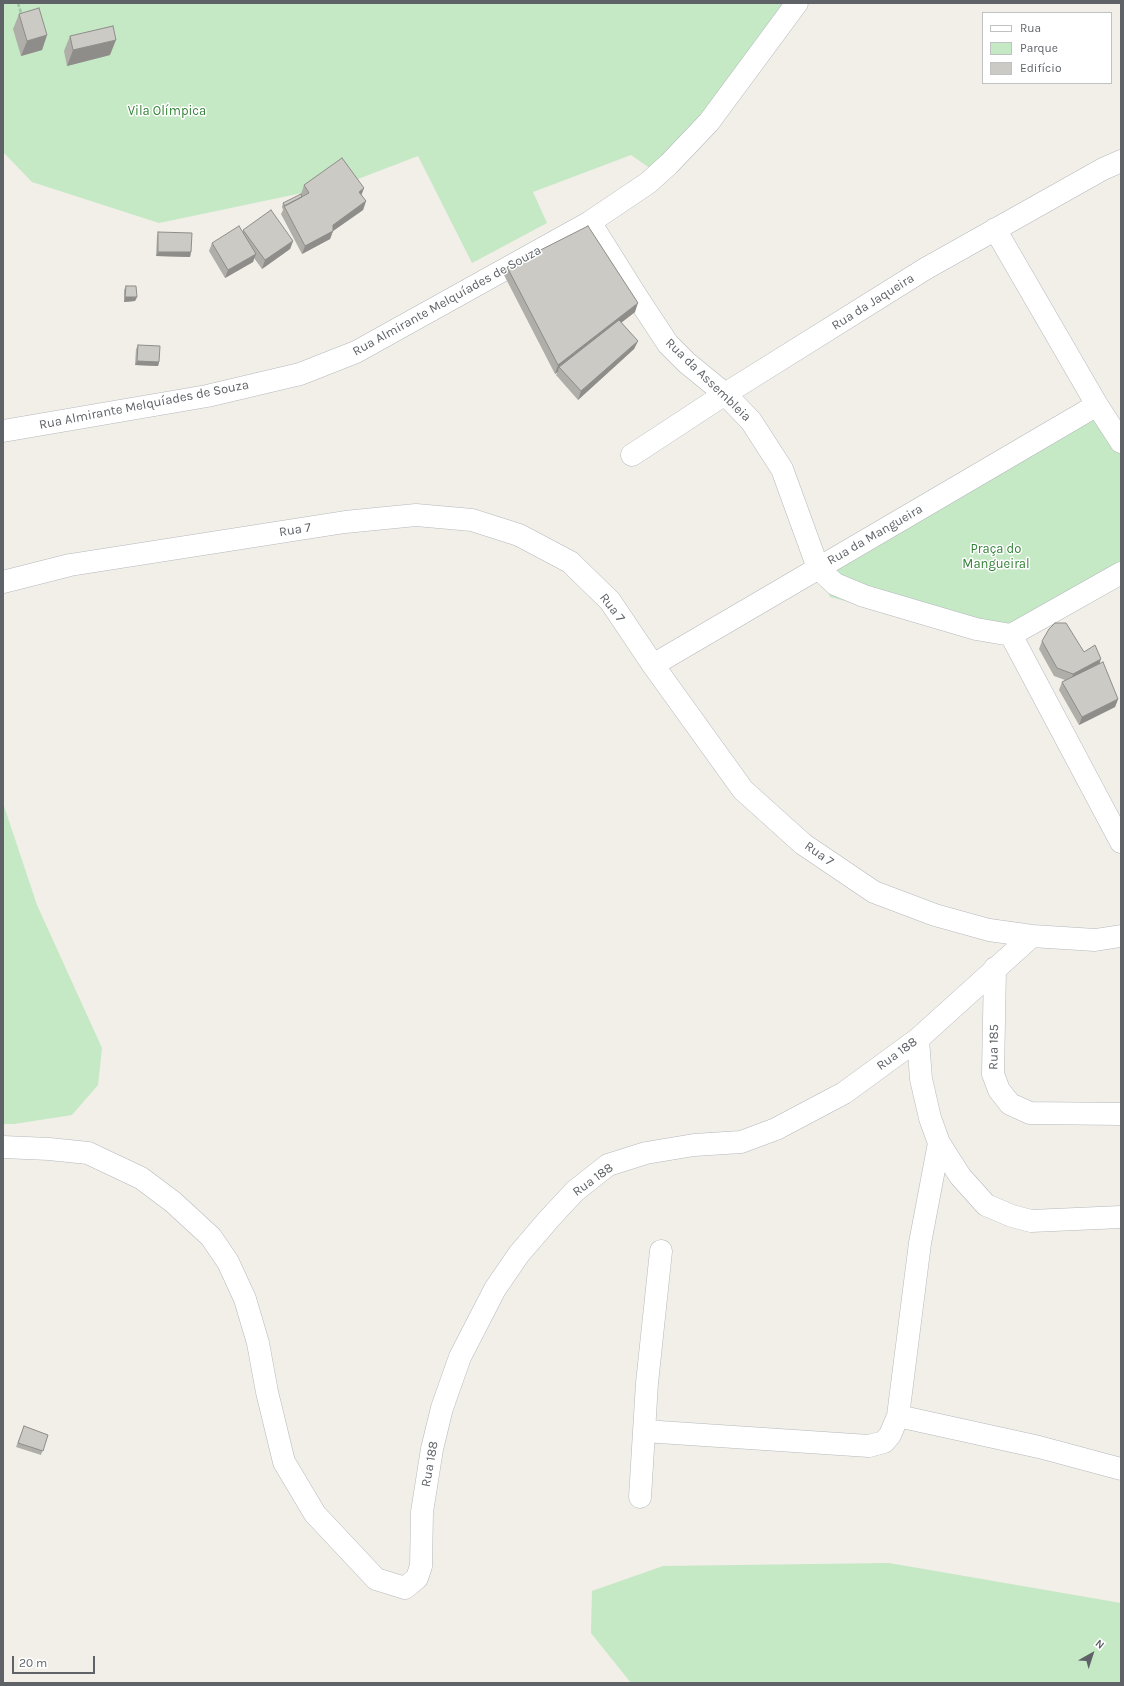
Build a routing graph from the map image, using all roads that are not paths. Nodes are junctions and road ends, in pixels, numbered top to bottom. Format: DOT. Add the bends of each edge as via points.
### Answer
graph roads {
  1 [pos="796,3"];
  2 [pos="1121,161"];
  3 [pos="590,222"];
  4 [pos="995,229"];
  5 [pos="725,394"];
  6 [pos="1097,405"];
  7 [pos="3,431"];
  8 [pos="1121,442"];
  9 [pos="632,455"];
  10 [pos="818,568"];
  11 [pos="1121,573"];
  12 [pos="3,582"];
  13 [pos="1011,636"];
  14 [pos="653,665"];
  15 [pos="1121,842"];
  16 [pos="1032,936"];
  17 [pos="1121,936"];
  18 [pos="995,968"];
  19 [pos="918,1039"];
  20 [pos="1121,1114"];
  21 [pos="939,1143"];
  22 [pos="3,1147"];
  23 [pos="1121,1217"];
  24 [pos="661,1251"];
  25 [pos="898,1416"];
  26 [pos="644,1431"];
  27 [pos="1121,1469"];
  28 [pos="640,1497"];
  1 -- 3 [label="street, Rua Almirante Melquíades de Souza" via="709,122 648,183"];
  2 -- 4 [label="street, Rua da Jaqueira"];
  3 -- 5 [label="street, Rua da Assembleia" via="668,344"];
  3 -- 7 [label="street, Rua Almirante Melquíades de Souza" via="356,352 300,374 206,396"];
  4 -- 5 [label="street, Rua da Jaqueira" via="925,269"];
  4 -- 6 [label="street"];
  5 -- 9 [label="street, Rua da Jaqueira"];
  5 -- 10 [label="street, Rua da Assembleia" via="751,421 782,469"];
  6 -- 8 [label="street"];
  6 -- 10 [label="street, Rua da Mangueira"];
  10 -- 13 [label="street" via="835,584 864,596 976,629"];
  10 -- 14 [label="street, Rua da Mangueira"];
  11 -- 13 [label="street"];
  12 -- 14 [label="street, Rua 7" via="70,565 345,522 416,515 472,520 519,534 570,562 610,601"];
  13 -- 15 [label="street"];
  14 -- 16 [label="street, Rua 7" via="743,790 803,844 874,892 935,915 988,930"];
  16 -- 17 [label="street, Rua 7" via="1095,940"];
  16 -- 18 [label="street, Rua 188"];
  18 -- 19 [label="street, Rua 188"];
  18 -- 20 [label="street, Rua 185" via="993,1074 999,1090 1010,1104 1030,1113"];
  19 -- 21 [label="street" via="921,1079"];
  19 -- 22 [label="street, Rua 188" via="844,1093 776,1129 741,1142 694,1145 646,1153 608,1165 575,1191 519,1254 495,1289 460,1357 442,1408 432,1449 422,1512 421,1566 417,1578 404,1588 376,1579 315,1514 284,1462 258,1344 245,1299 228,1262 211,1237 173,1202 141,1178 88,1153"];
  21 -- 23 [label="street" via="960,1176 986,1205 1012,1216 1031,1221"];
  21 -- 25 [label="street" via="920,1243"];
  24 -- 26 [label="street"];
  25 -- 26 [label="street" via="884,1442 870,1446"];
  25 -- 27 [label="street" via="1039,1447"];
  26 -- 28 [label="street"];
}
